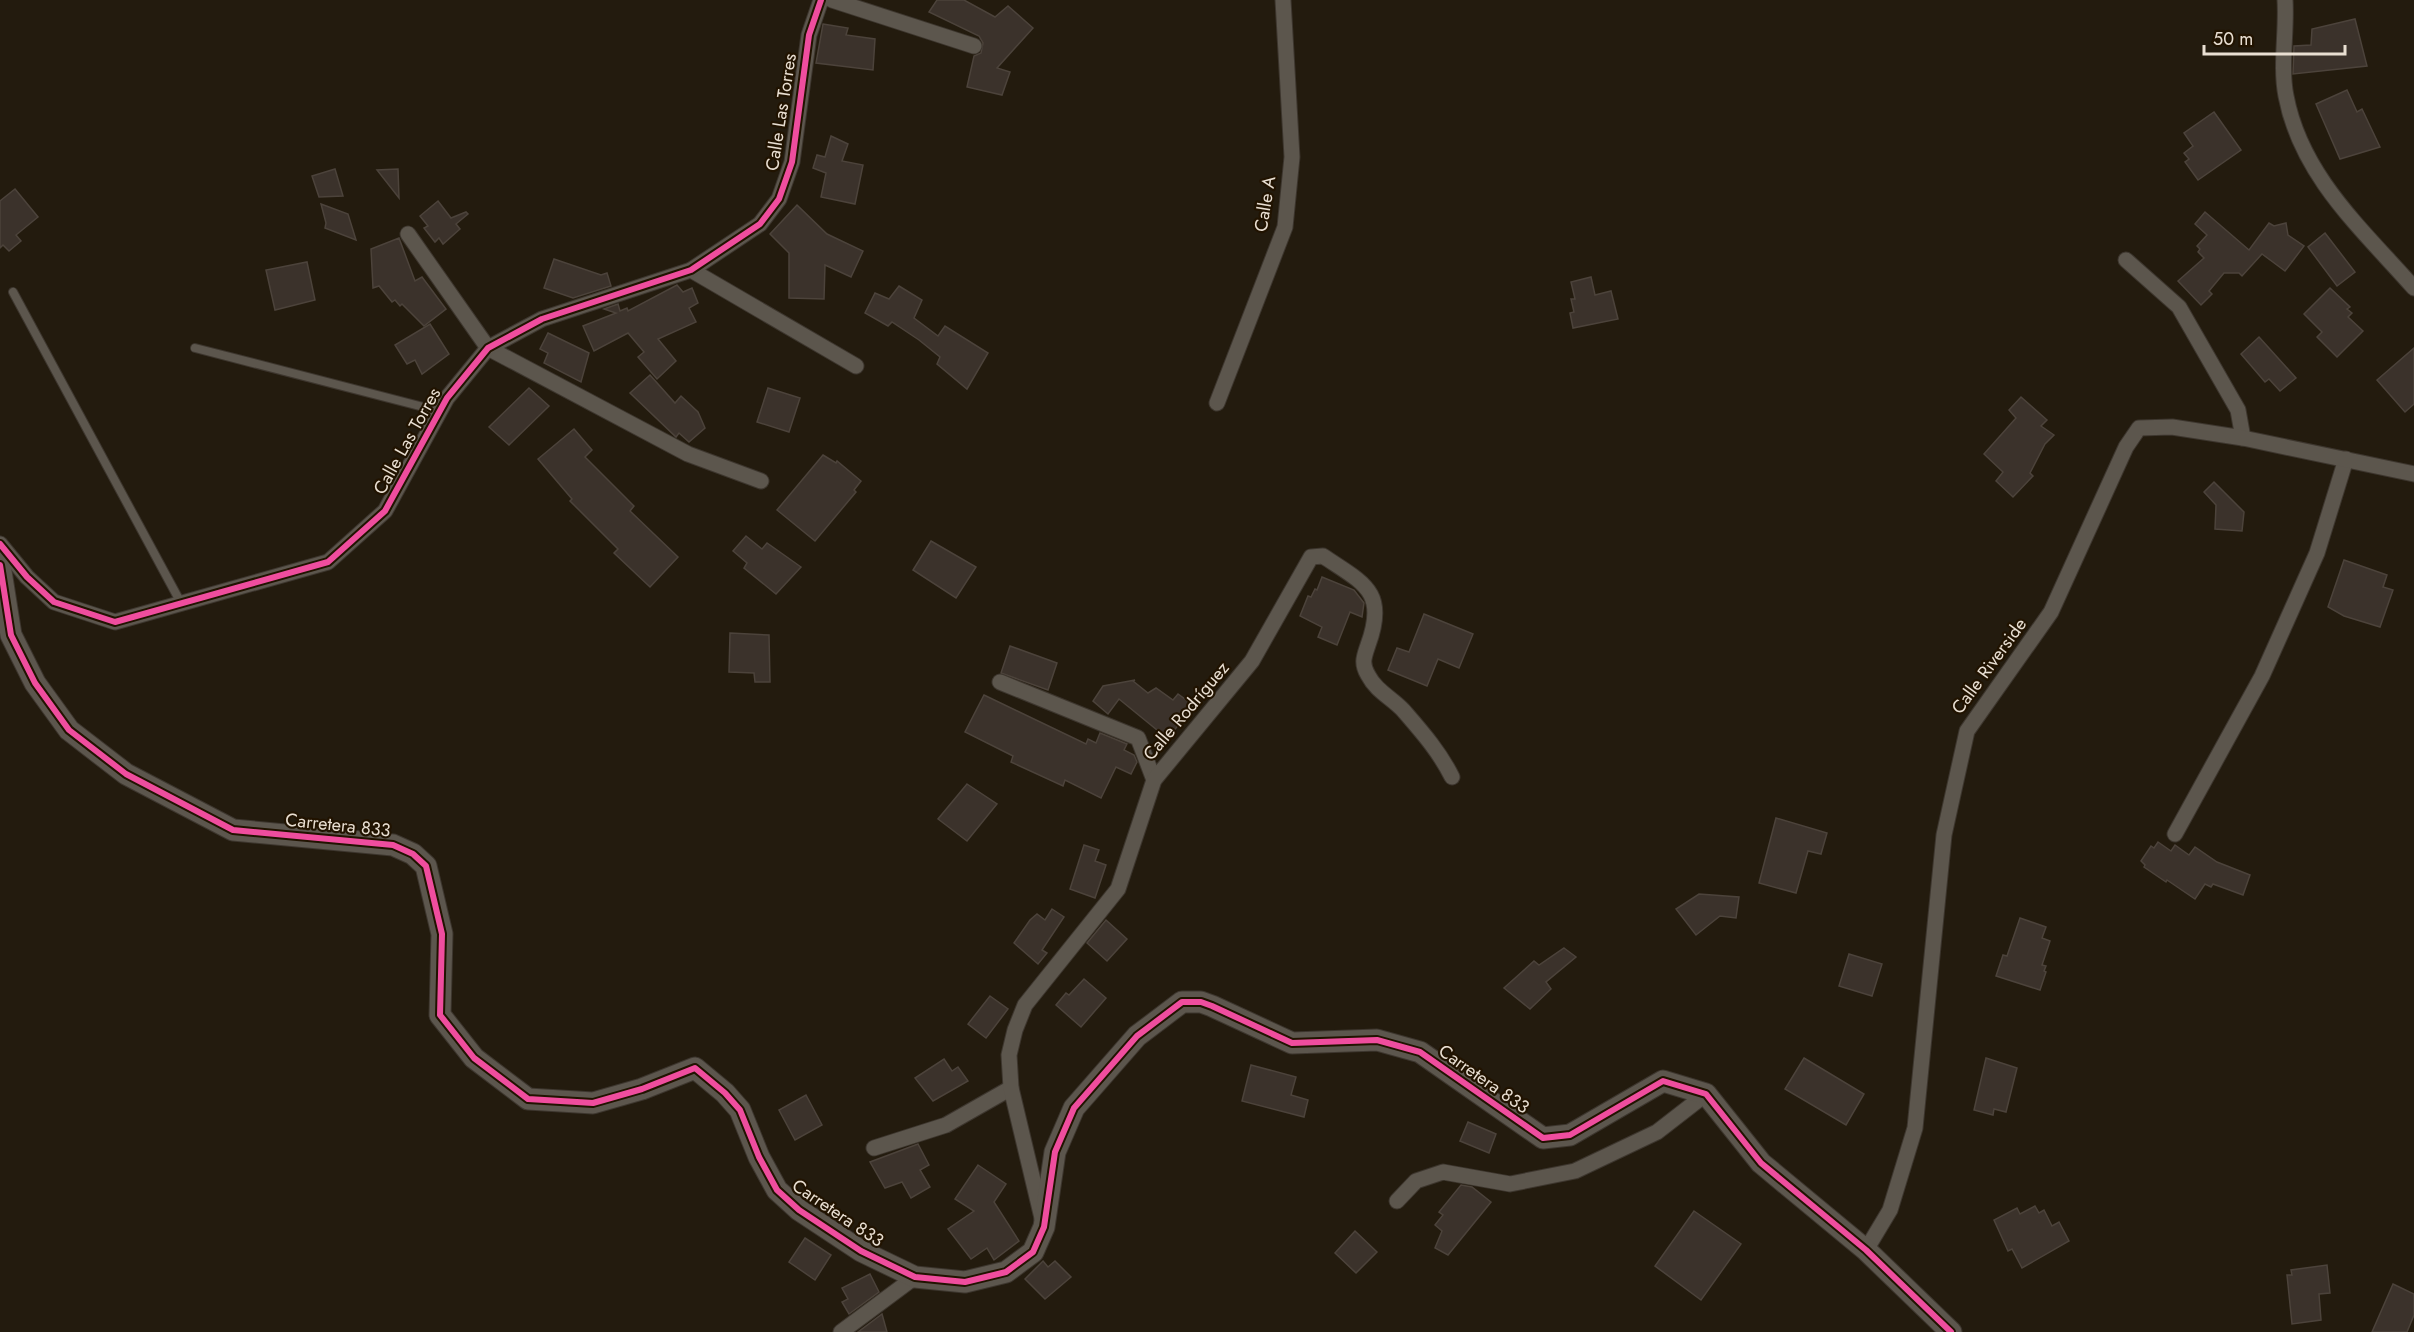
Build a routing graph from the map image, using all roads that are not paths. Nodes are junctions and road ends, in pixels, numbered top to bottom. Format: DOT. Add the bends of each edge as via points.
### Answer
graph roads {
  1 [pos="821,0"];
  2 [pos="832,0"];
  3 [pos="1283,0"];
  4 [pos="2285,0"];
  5 [pos="974,46"];
  6 [pos="408,234"];
  7 [pos="2126,260"];
  8 [pos="692,270"];
  9 [pos="2414,288"];
  10 [pos="13,292"];
  11 [pos="195,348"];
  12 [pos="488,348"];
  13 [pos="856,366"];
  14 [pos="1217,403"];
  15 [pos="439,411"];
  16 [pos="2243,438"];
  17 [pos="2346,459"];
  18 [pos="2414,474"];
  19 [pos="761,481"];
  20 [pos="0,544"];
  21 [pos="0,565"];
  22 [pos="181,603"];
  23 [pos="1000,682"];
  24 [pos="1452,777"];
  25 [pos="1154,780"];
  26 [pos="2175,834"];
  27 [pos="1011,1088"];
  28 [pos="1706,1094"];
  29 [pos="874,1148"];
  30 [pos="1397,1201"];
  31 [pos="1044,1227"];
  32 [pos="1866,1250"];
  33 [pos="915,1277"];
  34 [pos="841,1332"];
  35 [pos="1951,1332"];
  1 -- 8 [label="street, Calle Las Torres" via="809,35 792,162 779,199 760,224"];
  2 -- 5 [label="street"];
  3 -- 14 [label="street, Calle A" via="1292,157 1285,227"];
  4 -- 9 [label="street" via="2285,94 2294,128 2327,190"];
  6 -- 12 [label="street"];
  7 -- 16 [label="street" via="2179,307 2238,410"];
  8 -- 12 [label="street, Calle Las Torres" via="542,319"];
  8 -- 13 [label="street"];
  10 -- 22 [label="lane"];
  11 -- 15 [label="lane"];
  12 -- 15 [label="street, Calle Las Torres"];
  12 -- 19 [label="street" via="688,454"];
  15 -- 22 [label="street, Calle Las Torres" via="385,511 328,562"];
  16 -- 17 [label="street, Calle Riverside"];
  16 -- 32 [label="street, Calle Riverside" via="2172,427 2139,428 2126,447 2051,612 1967,731 1944,836 1915,1128 1890,1210"];
  17 -- 18 [label="street, Calle Riverside"];
  17 -- 26 [label="street" via="2317,554 2262,676"];
  20 -- 22 [label="street, Calle Las Torres" via="54,602 115,622"];
  21 -- 33 [label="street, Carretera 833" via="11,635 35,683 69,730 126,774 233,830 393,845 413,854 426,866 442,934 440,1015 474,1058 528,1099 566,1102 592,1103 695,1068 740,1110 777,1190 799,1210 861,1251"];
  23 -- 25 [label="street" via="1138,738"];
  24 -- 25 [label="street, Calle Rodríguez" via="1424,732 1367,674 1362,661 1378,611 1371,595 1360,581 1323,556 1311,557 1252,662"];
  25 -- 27 [label="street, Calle Rodríguez" via="1118,889 1025,1005 1009,1055"];
  27 -- 29 [label="street" via="946,1125"];
  27 -- 31 [label="street, Calle Rodríguez"];
  28 -- 30 [label="street" via="1657,1132 1575,1171 1510,1184 1443,1172 1416,1181"];
  28 -- 31 [label="street, Carretera 833" via="1663,1081 1570,1135 1543,1138 1420,1052 1377,1040 1292,1043 1212,1006 1182,1002 1137,1036 1074,1108 1055,1152"];
  28 -- 32 [label="street" via="1761,1163"];
  31 -- 33 [label="street, Carretera 833" via="1033,1252 1006,1272 965,1282"];
  32 -- 35 [label="street"];
  33 -- 34 [label="street"];
}
